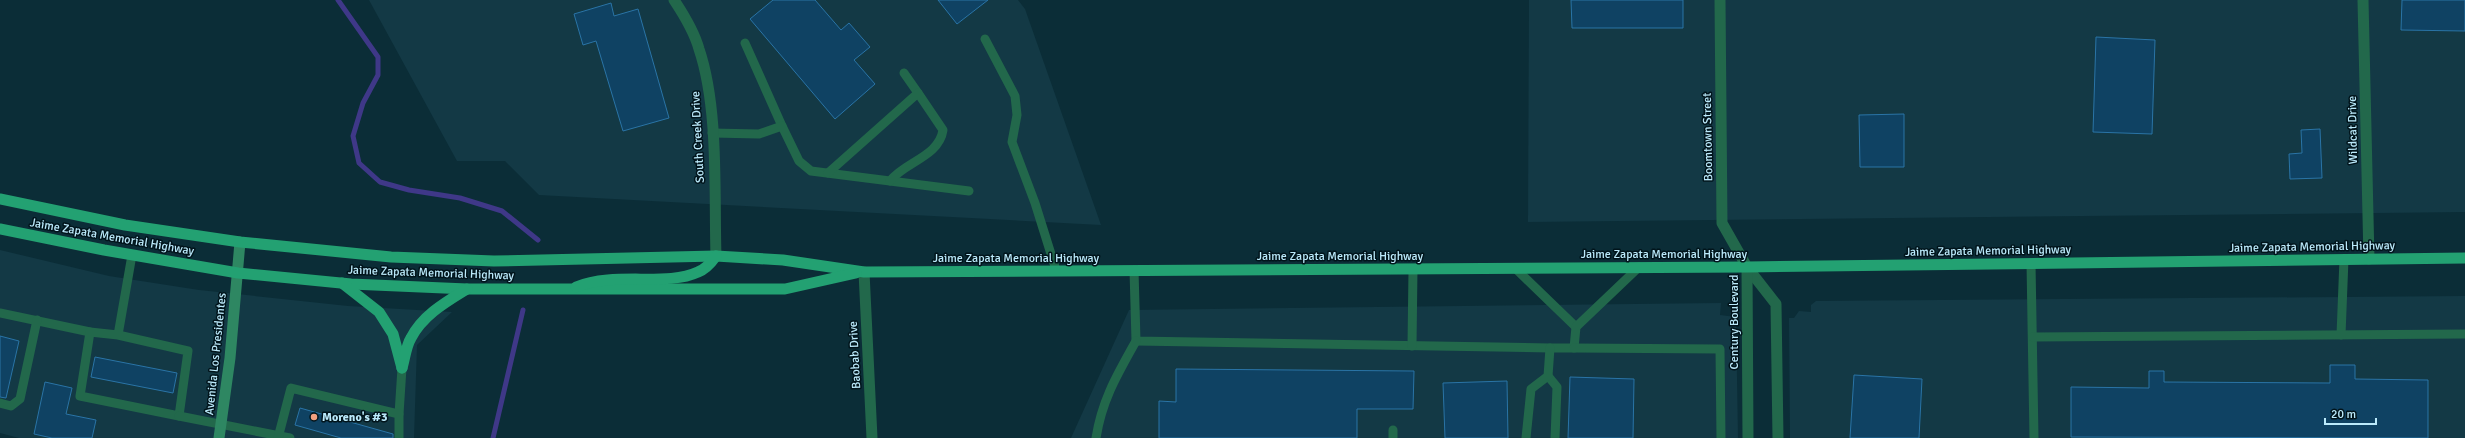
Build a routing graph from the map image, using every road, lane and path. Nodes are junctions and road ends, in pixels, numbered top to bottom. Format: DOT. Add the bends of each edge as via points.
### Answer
graph roads {
  1 [pos="674,0"];
  2 [pos="1720,0"];
  3 [pos="2363,0"];
  4 [pos="985,39"];
  5 [pos="744,43"];
  6 [pos="904,73"];
  7 [pos="918,93"];
  8 [pos="782,126"];
  9 [pos="712,133"];
  10 [pos="828,173"];
  11 [pos="890,181"];
  12 [pos="969,192"];
  13 [pos="0,199"];
  14 [pos="0,229"];
  15 [pos="240,242"];
  16 [pos="132,255"];
  17 [pos="716,256"];
  18 [pos="2465,258"];
  19 [pos="2344,259"];
  20 [pos="2369,259"];
  21 [pos="2031,263"];
  22 [pos="1639,267"];
  23 [pos="1747,267"];
  24 [pos="1515,268"];
  25 [pos="1413,269"];
  26 [pos="1056,270"];
  27 [pos="1134,270"];
  28 [pos="864,272"];
  29 [pos="238,273"];
  30 [pos="342,283"];
  31 [pos="467,289"];
  32 [pos="570,290"];
  33 [pos="0,312"];
  34 [pos="37,320"];
  35 [pos="1576,327"];
  36 [pos="90,332"];
  37 [pos="2465,334"];
  38 [pos="118,335"];
  39 [pos="2341,335"];
  40 [pos="2033,337"];
  41 [pos="1136,341"];
  42 [pos="1412,346"];
  43 [pos="1550,348"];
  44 [pos="1574,348"];
  45 [pos="402,368"];
  46 [pos="1548,376"];
  47 [pos="0,403"];
  48 [pos="399,414"];
  49 [pos="179,416"];
  50 [pos="222,423"];
  51 [pos="279,436"];
  52 [pos="219,438"];
  53 [pos="290,438"];
  54 [pos="399,438"];
  55 [pos="872,438"];
  56 [pos="1096,438"];
  57 [pos="1526,438"];
  58 [pos="1555,438"];
  59 [pos="1720,438"];
  60 [pos="1748,438"];
  61 [pos="1778,438"];
  62 [pos="2034,438"];
  1 -- 9 [label="street, South Creek Drive" via="699,48 708,83"];
  2 -- 23 [label="street, Boomtown Street" via="1722,223"];
  3 -- 20 [label="street, Wildcat Drive"];
  4 -- 26 [label="lane" via="1015,96 1017,115 1012,142"];
  5 -- 8 [label="lane"];
  6 -- 7 [label="lane"];
  7 -- 10 [label="lane"];
  7 -- 11 [label="lane" via="943,130 942,138 936,146"];
  8 -- 9 [label="lane" via="759,134"];
  8 -- 10 [label="lane" via="799,161 810,171"];
  9 -- 17 [label="street, South Creek Drive"];
  10 -- 11 [label="lane"];
  11 -- 12 [label="lane"];
  13 -- 15 [label="main road, Jaime Zapata Memorial Highway" via="125,224"];
  14 -- 16 [label="main road, Jaime Zapata Memorial Highway"];
  15 -- 17 [label="main road, Jaime Zapata Memorial Highway" via="391,257 494,260"];
  15 -- 29 [label="main road, Avenida Los Presidentes"];
  16 -- 29 [label="main road, Jaime Zapata Memorial Highway"];
  16 -- 38 [label="lane"];
  17 -- 28 [label="main road, Jaime Zapata Memorial Highway" via="783,260"];
  17 -- 32 [label="main road" via="708,266 688,276 596,280"];
  18 -- 20 [label="main road, Jaime Zapata Memorial Highway"];
  19 -- 20 [label="main road, Jaime Zapata Memorial Highway"];
  19 -- 21 [label="main road, Jaime Zapata Memorial Highway"];
  19 -- 39 [label="lane"];
  21 -- 23 [label="main road, Jaime Zapata Memorial Highway"];
  21 -- 40 [label="lane"];
  22 -- 23 [label="main road, Jaime Zapata Memorial Highway"];
  22 -- 24 [label="main road, Jaime Zapata Memorial Highway"];
  22 -- 35 [label="lane"];
  23 -- 60 [label="street, Century Boulevard"];
  23 -- 61 [label="street, Century Boulevard" via="1776,304"];
  24 -- 25 [label="main road, Jaime Zapata Memorial Highway"];
  24 -- 35 [label="lane"];
  25 -- 27 [label="main road, Jaime Zapata Memorial Highway"];
  25 -- 42 [label="lane"];
  26 -- 27 [label="main road, Jaime Zapata Memorial Highway"];
  26 -- 28 [label="main road, Jaime Zapata Memorial Highway"];
  27 -- 41 [label="lane"];
  28 -- 32 [label="main road, Jaime Zapata Memorial Highway" via="785,289"];
  28 -- 55 [label="street, Baobab Drive"];
  29 -- 30 [label="main road, Jaime Zapata Memorial Highway"];
  29 -- 50 [label="main road, Avenida Los Presidentes"];
  30 -- 31 [label="main road, Jaime Zapata Memorial Highway"];
  30 -- 45 [label="main road" via="379,312 393,334"];
  31 -- 32 [label="main road, Jaime Zapata Memorial Highway"];
  31 -- 45 [label="main road" via="420,323 410,338"];
  33 -- 34 [label="lane"];
  34 -- 36 [label="lane"];
  34 -- 47 [label="lane" via="20,399 11,406"];
  35 -- 44 [label="lane"];
  36 -- 38 [label="lane"];
  36 -- 49 [label="lane" via="80,396"];
  37 -- 39 [label="lane"];
  38 -- 49 [label="lane" via="188,350"];
  39 -- 40 [label="lane"];
  40 -- 62 [label="lane"];
  41 -- 42 [label="lane"];
  41 -- 56 [label="lane" via="1106,394"];
  42 -- 43 [label="lane"];
  43 -- 44 [label="lane"];
  43 -- 46 [label="lane"];
  44 -- 59 [label="lane" via="1720,349"];
  45 -- 48 [label="lane"];
  46 -- 57 [label="lane" via="1531,389"];
  46 -- 58 [label="lane" via="1557,388"];
  48 -- 51 [label="lane" via="291,388"];
  48 -- 54 [label="lane"];
  49 -- 50 [label="lane"];
  50 -- 51 [label="lane"];
  50 -- 52 [label="main road, Avenida Los Presidentes"];
  51 -- 53 [label="lane"];
}
